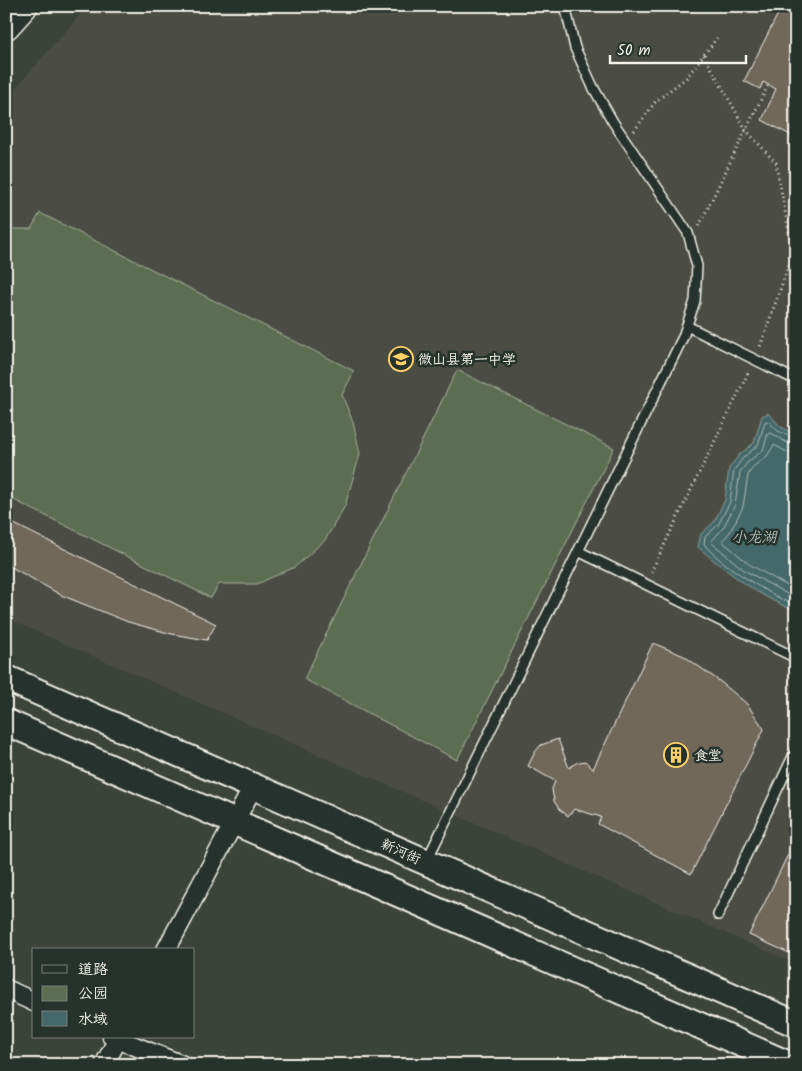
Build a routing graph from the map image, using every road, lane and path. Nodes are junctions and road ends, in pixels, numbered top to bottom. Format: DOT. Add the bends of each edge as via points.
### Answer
graph roads {
  1 [pos="22,6"];
  2 [pos="565,6"];
  3 [pos="6,25"];
  4 [pos="717,38"];
  5 [pos="704,55"];
  6 [pos="768,85"];
  7 [pos="746,130"];
  8 [pos="627,142"];
  9 [pos="691,242"];
  10 [pos="794,251"];
  11 [pos="687,326"];
  12 [pos="755,360"];
  13 [pos="796,380"];
  14 [pos="578,552"];
  15 [pos="645,584"];
  16 [pos="796,658"];
  17 [pos="6,678"];
  18 [pos="6,722"];
  19 [pos="796,750"];
  20 [pos="253,787"];
  21 [pos="235,822"];
  22 [pos="426,862"];
  23 [pos="718,915"];
  24 [pos="167,948"];
  25 [pos="6,989"];
  26 [pos="32,1001"];
  27 [pos="796,1024"];
  28 [pos="116,1038"];
  29 [pos="104,1065"];
  30 [pos="183,1065"];
  31 [pos="790,1065"];
  1 -- 3 [label="main road"];
  2 -- 8 [label="lane" via="575,48 593,87"];
  4 -- 5 [label="path"];
  5 -- 7 [label="path"];
  5 -- 8 [label="path" via="686,78 656,101"];
  6 -- 7 [label="path"];
  7 -- 9 [label="path"];
  7 -- 10 [label="path" via="776,163"];
  8 -- 9 [label="lane"];
  9 -- 11 [label="lane" via="697,266 695,301"];
  10 -- 12 [label="path"];
  11 -- 12 [label="lane"];
  11 -- 14 [label="lane"];
  12 -- 13 [label="lane"];
  12 -- 15 [label="path"];
  14 -- 15 [label="lane"];
  14 -- 22 [label="lane"];
  15 -- 16 [label="lane"];
  17 -- 20 [label="main road, 新河街"];
  18 -- 21 [label="main road"];
  19 -- 23 [label="lane"];
  20 -- 21 [label="street"];
  20 -- 22 [label="main road, 新河街"];
  21 -- 24 [label="street"];
  21 -- 31 [label="main road"];
  22 -- 27 [label="main road, 新河街"];
  25 -- 26 [label="street"];
  28 -- 29 [label="street"];
  28 -- 30 [label="street"];
}
